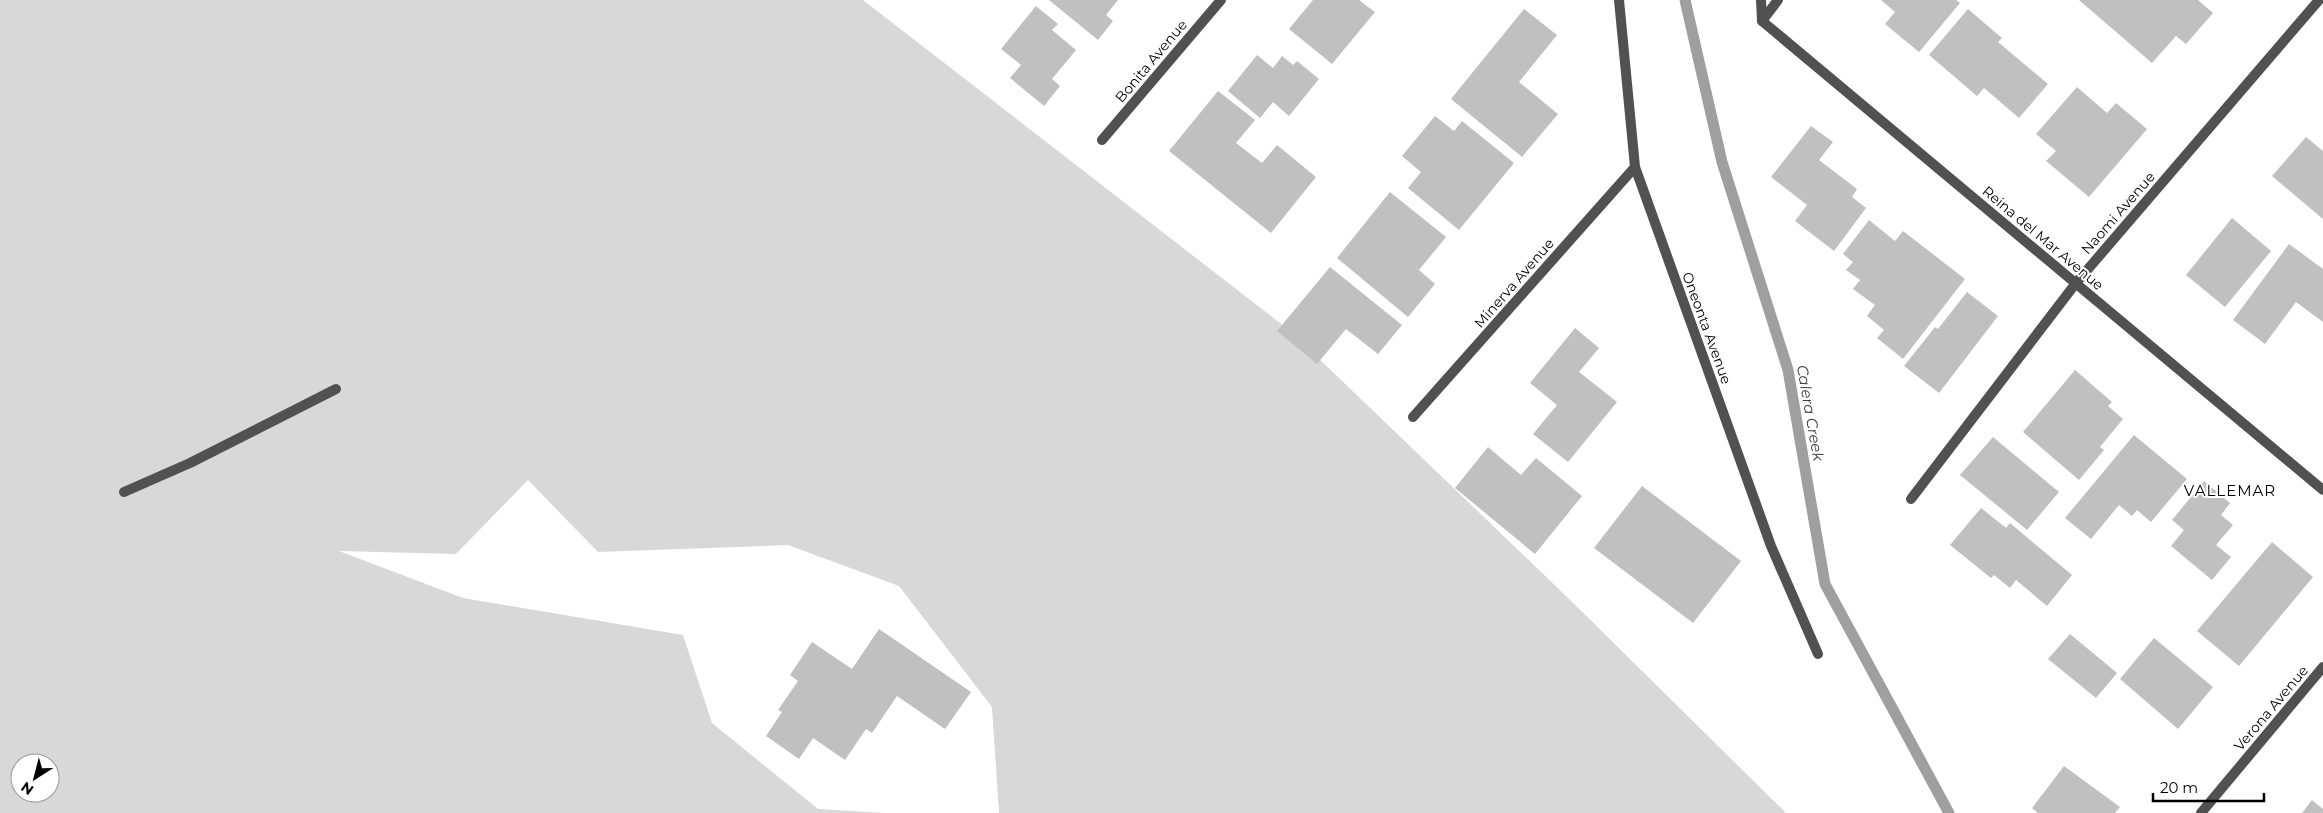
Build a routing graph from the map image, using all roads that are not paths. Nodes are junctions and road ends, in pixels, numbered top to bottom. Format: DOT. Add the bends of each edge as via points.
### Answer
graph roads {
  1 [pos="1221,0"];
  2 [pos="1619,0"];
  3 [pos="1761,0"];
  4 [pos="1778,0"];
  5 [pos="2319,0"];
  6 [pos="1762,21"];
  7 [pos="1102,140"];
  8 [pos="1635,167"];
  9 [pos="2076,283"];
  10 [pos="336,389"];
  11 [pos="1414,417"];
  12 [pos="2323,490"];
  13 [pos="124,492"];
  14 [pos="1911,499"];
  15 [pos="1818,654"];
  16 [pos="2323,667"];
  17 [pos="2202,813"];
  1 -- 7 [label="street, Bonita Avenue"];
  2 -- 8 [label="street, Oneonta Avenue"];
  3 -- 6 [label="street"];
  4 -- 6 [label="street"];
  5 -- 9 [label="street, Naomi Avenue"];
  6 -- 9 [label="street, Reina del Mar Avenue"];
  8 -- 11 [label="street, Minerva Avenue"];
  8 -- 15 [label="street, Oneonta Avenue" via="1771,546"];
  9 -- 12 [label="street, Reina del Mar Avenue"];
  9 -- 14 [label="street, Naomi Avenue"];
  10 -- 13 [label="street" via="190,463"];
  16 -- 17 [label="street, Verona Avenue"];
}
